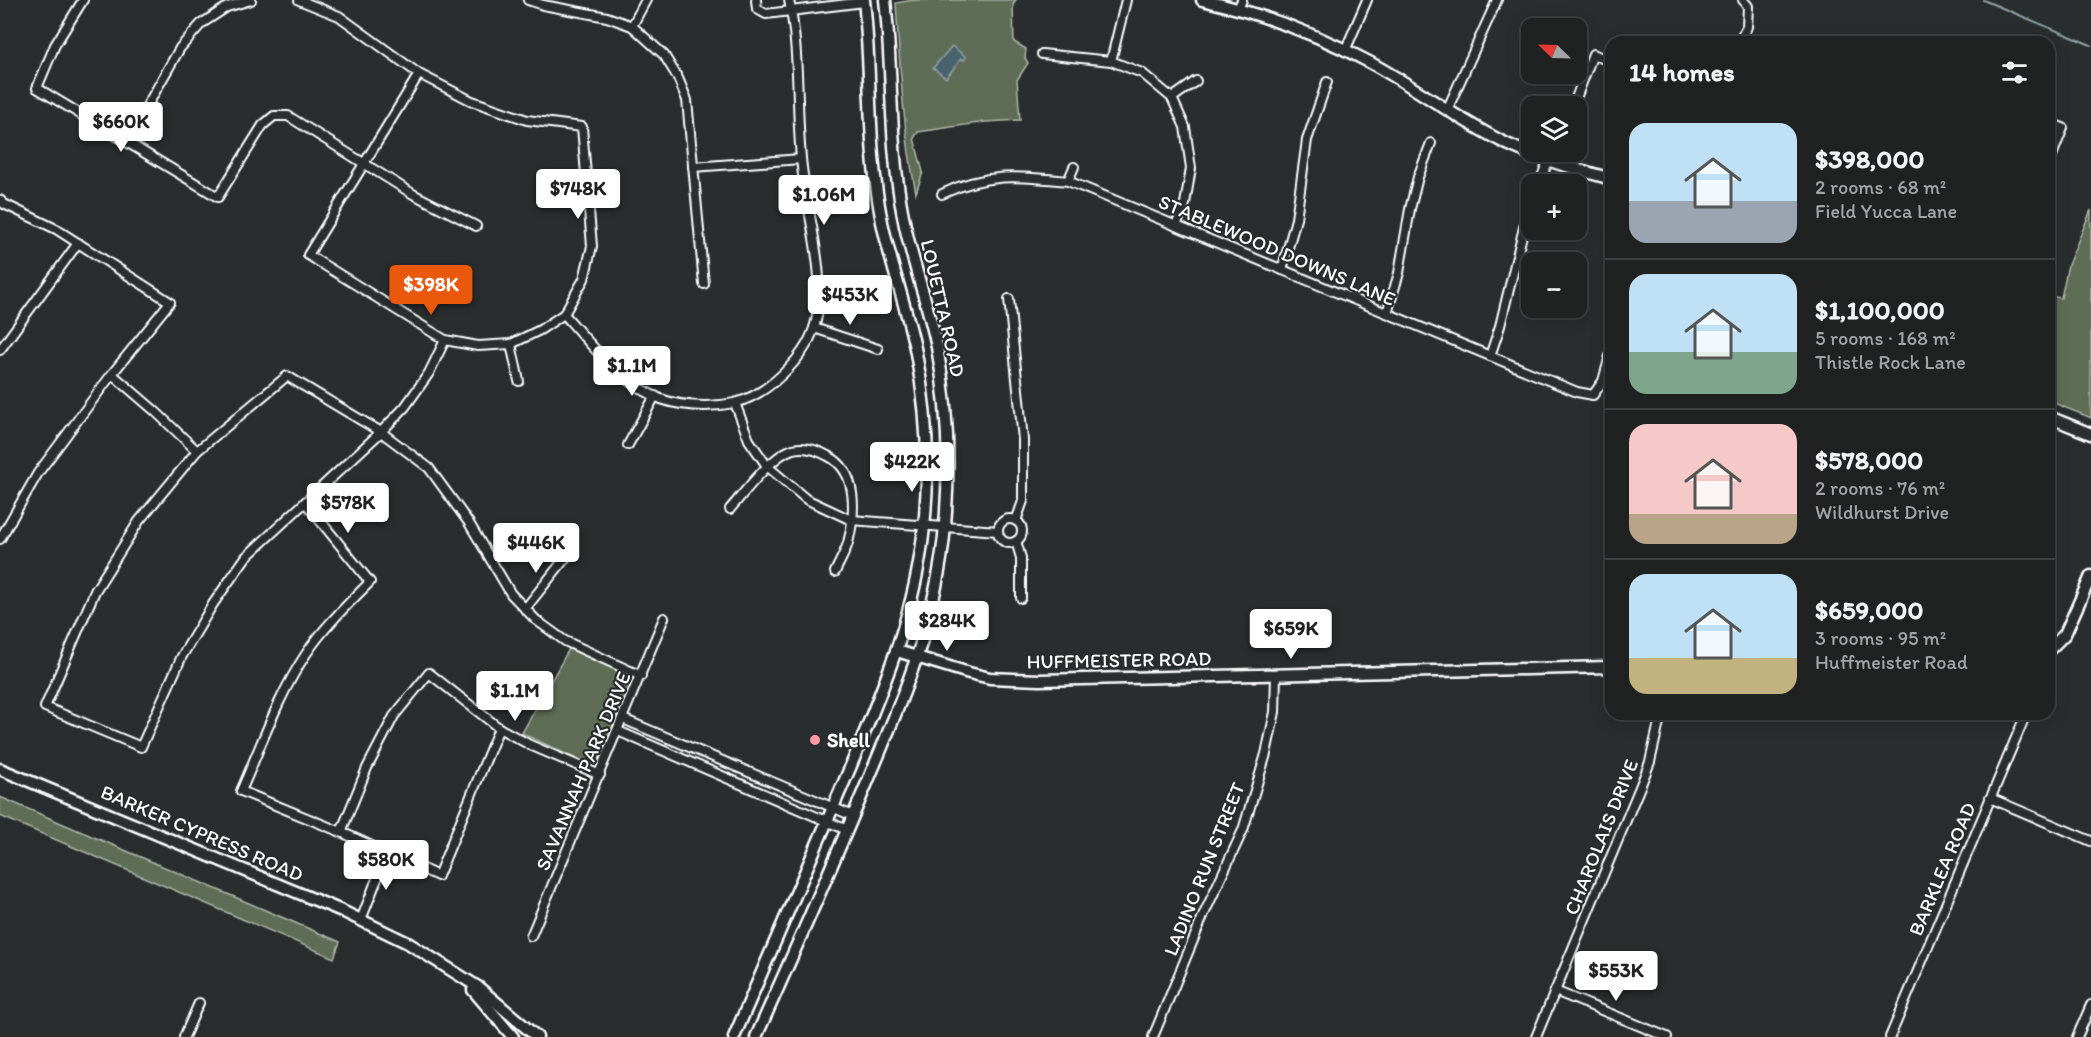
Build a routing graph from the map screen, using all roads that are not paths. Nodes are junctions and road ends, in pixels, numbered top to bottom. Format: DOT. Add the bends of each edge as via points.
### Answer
graph roads {
  1 [pos="83,0"];
  2 [pos="251,0"];
  3 [pos="299,0"];
  4 [pos="528,0"];
  5 [pos="646,0"];
  6 [pos="756,0"];
  7 [pos="789,0"];
  8 [pos="886,0"];
  9 [pos="1126,0"];
  10 [pos="1202,0"];
  11 [pos="1367,0"];
  12 [pos="1497,0"];
  13 [pos="864,1"];
  14 [pos="1746,3"];
  15 [pos="1240,5"];
  16 [pos="792,12"];
  17 [pos="632,26"];
  18 [pos="1742,36"];
  19 [pos="1345,51"];
  20 [pos="1042,54"];
  21 [pos="1605,59"];
  22 [pos="1111,61"];
  23 [pos="419,74"];
  24 [pos="1196,81"];
  25 [pos="1328,82"];
  26 [pos="1577,96"];
  27 [pos="1172,98"];
  28 [pos="1447,110"];
  29 [pos="2055,125"];
  30 [pos="127,141"];
  31 [pos="1431,143"];
  32 [pos="2055,148"];
  33 [pos="1521,149"];
  34 [pos="801,159"];
  35 [pos="1558,162"];
  36 [pos="364,164"];
  37 [pos="693,167"];
  38 [pos="1074,167"];
  39 [pos="897,176"];
  40 [pos="1605,176"];
  41 [pos="876,179"];
  42 [pos="1068,181"];
  43 [pos="942,194"];
  44 [pos="0,200"];
  45 [pos="476,225"];
  46 [pos="1176,226"];
  47 [pos="1521,240"];
  48 [pos="78,243"];
  49 [pos="1282,270"];
  50 [pos="704,284"];
  51 [pos="1009,299"];
  52 [pos="564,314"];
  53 [pos="1387,314"];
  54 [pos="814,328"];
  55 [pos="444,340"];
  56 [pos="2,344"];
  57 [pos="511,344"];
  58 [pos="937,347"];
  59 [pos="878,349"];
  60 [pos="916,351"];
  61 [pos="1490,356"];
  62 [pos="112,374"];
  63 [pos="1605,374"];
  64 [pos="519,381"];
  65 [pos="655,396"];
  66 [pos="735,403"];
  67 [pos="2055,419"];
  68 [pos="381,432"];
  69 [pos="2091,434"];
  70 [pos="628,445"];
  71 [pos="197,451"];
  72 [pos="767,466"];
  73 [pos="305,502"];
  74 [pos="730,509"];
  75 [pos="851,520"];
  76 [pos="1016,522"];
  77 [pos="924,525"];
  78 [pos="945,527"];
  79 [pos="998,531"];
  80 [pos="0,539"];
  81 [pos="1016,541"];
  82 [pos="567,556"];
  83 [pos="835,572"];
  84 [pos="2091,576"];
  85 [pos="1020,598"];
  86 [pos="525,609"];
  87 [pos="664,618"];
  88 [pos="2055,644"];
  89 [pos="897,651"];
  90 [pos="917,658"];
  91 [pos="1605,667"];
  92 [pos="1276,675"];
  93 [pos="641,676"];
  94 [pos="623,719"];
  95 [pos="1660,720"];
  96 [pos="2023,720"];
  97 [pos="499,728"];
  98 [pos="618,731"];
  99 [pos="730,765"];
  100 [pos="0,769"];
  101 [pos="600,775"];
  102 [pos="726,778"];
  103 [pos="1990,798"];
  104 [pos="833,807"];
  105 [pos="853,816"];
  106 [pos="827,821"];
  107 [pos="847,830"];
  108 [pos="341,832"];
  109 [pos="2091,841"];
  110 [pos="387,853"];
  111 [pos="361,920"];
  112 [pos="531,936"];
  113 [pos="452,969"];
  114 [pos="1555,991"];
  115 [pos="199,1003"];
  116 [pos="2091,1005"];
  117 [pos="184,1037"];
  118 [pos="513,1037"];
  119 [pos="537,1037"];
  120 [pos="734,1037"];
  121 [pos="756,1037"];
  122 [pos="1153,1037"];
  123 [pos="1536,1037"];
  124 [pos="1667,1037"];
  125 [pos="1890,1037"];
  126 [pos="2078,1037"];
  1 -- 30 [label="street" via="56,45 37,88"];
  2 -- 30 [label="street" via="227,7 201,24 180,48"];
  3 -- 23 [label="street" via="339,16"];
  4 -- 17 [label="street"];
  5 -- 17 [label="street"];
  6 -- 16 [label="street" via="757,9 766,14"];
  7 -- 16 [label="street"];
  8 -- 13 [label="main road"];
  8 -- 39 [label="main road, LOUETTA ROAD"];
  9 -- 22 [label="street"];
  10 -- 15 [label="main road"];
  11 -- 19 [label="street"];
  12 -- 28 [label="street"];
  13 -- 16 [label="street"];
  13 -- 41 [label="main road, LOUETTA ROAD"];
  14 -- 18 [label="street" via="1747,27"];
  15 -- 19 [label="main road"];
  16 -- 34 [label="street"];
  17 -- 37 [label="street" via="664,55 678,78 687,100"];
  19 -- 28 [label="main road"];
  20 -- 22 [label="street"];
  21 -- 26 [label="street" via="1593,54"];
  22 -- 27 [label="street" via="1142,73"];
  23 -- 36 [label="street"];
  23 -- 52 [label="street" via="472,101 527,120 582,127 592,246 584,279"];
  24 -- 27 [label="street"];
  25 -- 49 [label="street" via="1307,140 1296,219"];
  27 -- 46 [label="street" via="1185,127 1191,168 1185,204"];
  28 -- 33 [label="main road"];
  29 -- 32 [label="street" via="2063,128"];
  30 -- 36 [label="street" via="218,197 262,125 274,116 288,116"];
  31 -- 53 [label="street" via="1418,177"];
  34 -- 37 [label="street"];
  34 -- 54 [label="street" via="820,288"];
  35 -- 40 [label="main road"];
  36 -- 45 [label="street" via="412,194"];
  36 -- 55 [label="street" via="308,255"];
  37 -- 50 [label="street"];
  38 -- 42 [label="street"];
  39 -- 41 [label="main road"];
  39 -- 58 [label="main road, LOUETTA ROAD" via="903,217"];
  41 -- 60 [label="main road, LOUETTA ROAD" via="882,221"];
  42 -- 43 [label="street, STABLEWOOD DOWNS LANE" via="993,177"];
  42 -- 46 [label="street, STABLEWOOD DOWNS LANE"];
  44 -- 48 [label="street"];
  46 -- 49 [label="street, STABLEWOOD DOWNS LANE"];
  47 -- 61 [label="street"];
  48 -- 56 [label="street"];
  48 -- 62 [label="street" via="170,302"];
  49 -- 53 [label="street, STABLEWOOD DOWNS LANE"];
  51 -- 76 [label="street" via="1023,440 1023,501"];
  52 -- 57 [label="street"];
  52 -- 65 [label="street" via="600,356"];
  53 -- 61 [label="street, STABLEWOOD DOWNS LANE"];
  54 -- 59 [label="street"];
  54 -- 66 [label="street" via="796,362 765,389"];
  55 -- 57 [label="street" via="478,346"];
  55 -- 68 [label="street" via="429,373"];
  57 -- 64 [label="street"];
  58 -- 60 [label="main road"];
  58 -- 78 [label="main road, LOUETTA ROAD" via="947,441"];
  60 -- 77 [label="main road, LOUETTA ROAD" via="927,442"];
  61 -- 63 [label="street, STABLEWOOD DOWNS LANE" via="1593,395"];
  62 -- 71 [label="street"];
  62 -- 80 [label="street" via="38,473"];
  65 -- 66 [label="street" via="684,404"];
  65 -- 70 [label="street"];
  66 -- 72 [label="street" via="749,440"];
  67 -- 69 [label="main road"];
  68 -- 71 [label="street" via="287,376"];
  68 -- 73 [label="street"];
  68 -- 86 [label="street" via="429,468 469,523 511,594"];
  71 -- 73 [label="street" via="139,521 95,591 45,707 141,747 182,657 213,604 246,557"];
  72 -- 74 [label="street"];
  72 -- 75 [label="street" via="806,499"];
  72 -- 75 [label="street" via="792,450 815,449 835,459 849,477 854,502"];
  73 -- 108 [label="street" via="370,582 306,654 280,701 241,791"];
  75 -- 77 [label="street"];
  75 -- 83 [label="street" via="848,544"];
  76 -- 79 [label="street" via="1006,520"];
  76 -- 81 [label="street" via="1022,532"];
  77 -- 78 [label="street"];
  77 -- 89 [label="main road, LOUETTA ROAD" via="911,605"];
  78 -- 79 [label="street"];
  78 -- 90 [label="main road, LOUETTA ROAD" via="931,610"];
  79 -- 81 [label="street" via="1005,542"];
  81 -- 85 [label="street" via="1021,558"];
  82 -- 86 [label="street"];
  84 -- 88 [label="main road" via="2065,634"];
  86 -- 93 [label="street" via="565,641"];
  87 -- 93 [label="street, SAVANNAH PARK DRIVE"];
  89 -- 90 [label="main road, HUFFMEISTER ROAD"];
  89 -- 104 [label="main road"];
  90 -- 92 [label="main road, HUFFMEISTER ROAD" via="969,673 1009,679"];
  90 -- 105 [label="main road"];
  91 -- 92 [label="main road, HUFFMEISTER ROAD"];
  92 -- 122 [label="street, LADINO RUN STREET" via="1275,712 1243,830"];
  93 -- 94 [label="street, SAVANNAH PARK DRIVE"];
  94 -- 98 [label="street, SAVANNAH PARK DRIVE"];
  94 -- 99 [label="street"];
  95 -- 114 [label="street, CHAROLAIS DRIVE" via="1650,762"];
  96 -- 103 [label="street, BARKLEA ROAD"];
  97 -- 101 [label="street"];
  97 -- 108 [label="street" via="429,673 394,716"];
  97 -- 110 [label="street" via="438,876"];
  98 -- 101 [label="street, SAVANNAH PARK DRIVE"];
  98 -- 102 [label="street"];
  99 -- 102 [label="street"];
  99 -- 104 [label="street"];
  100 -- 111 [label="main road, BARKER CYPRESS ROAD"];
  101 -- 112 [label="street, SAVANNAH PARK DRIVE"];
  102 -- 106 [label="street"];
  103 -- 109 [label="street"];
  103 -- 125 [label="street, BARKLEA ROAD"];
  104 -- 105 [label="street"];
  104 -- 106 [label="main road"];
  105 -- 107 [label="main road"];
  106 -- 107 [label="street"];
  106 -- 120 [label="main road"];
  107 -- 121 [label="main road"];
  108 -- 110 [label="street"];
  110 -- 111 [label="street"];
  111 -- 113 [label="main road, BARKER CYPRESS ROAD"];
  113 -- 118 [label="main road, BARKER CYPRESS ROAD"];
  113 -- 119 [label="main road, BARKER CYPRESS ROAD"];
  114 -- 123 [label="street, CHAROLAIS DRIVE"];
  114 -- 124 [label="street"];
  115 -- 117 [label="street"];
  116 -- 126 [label="street"];
}
